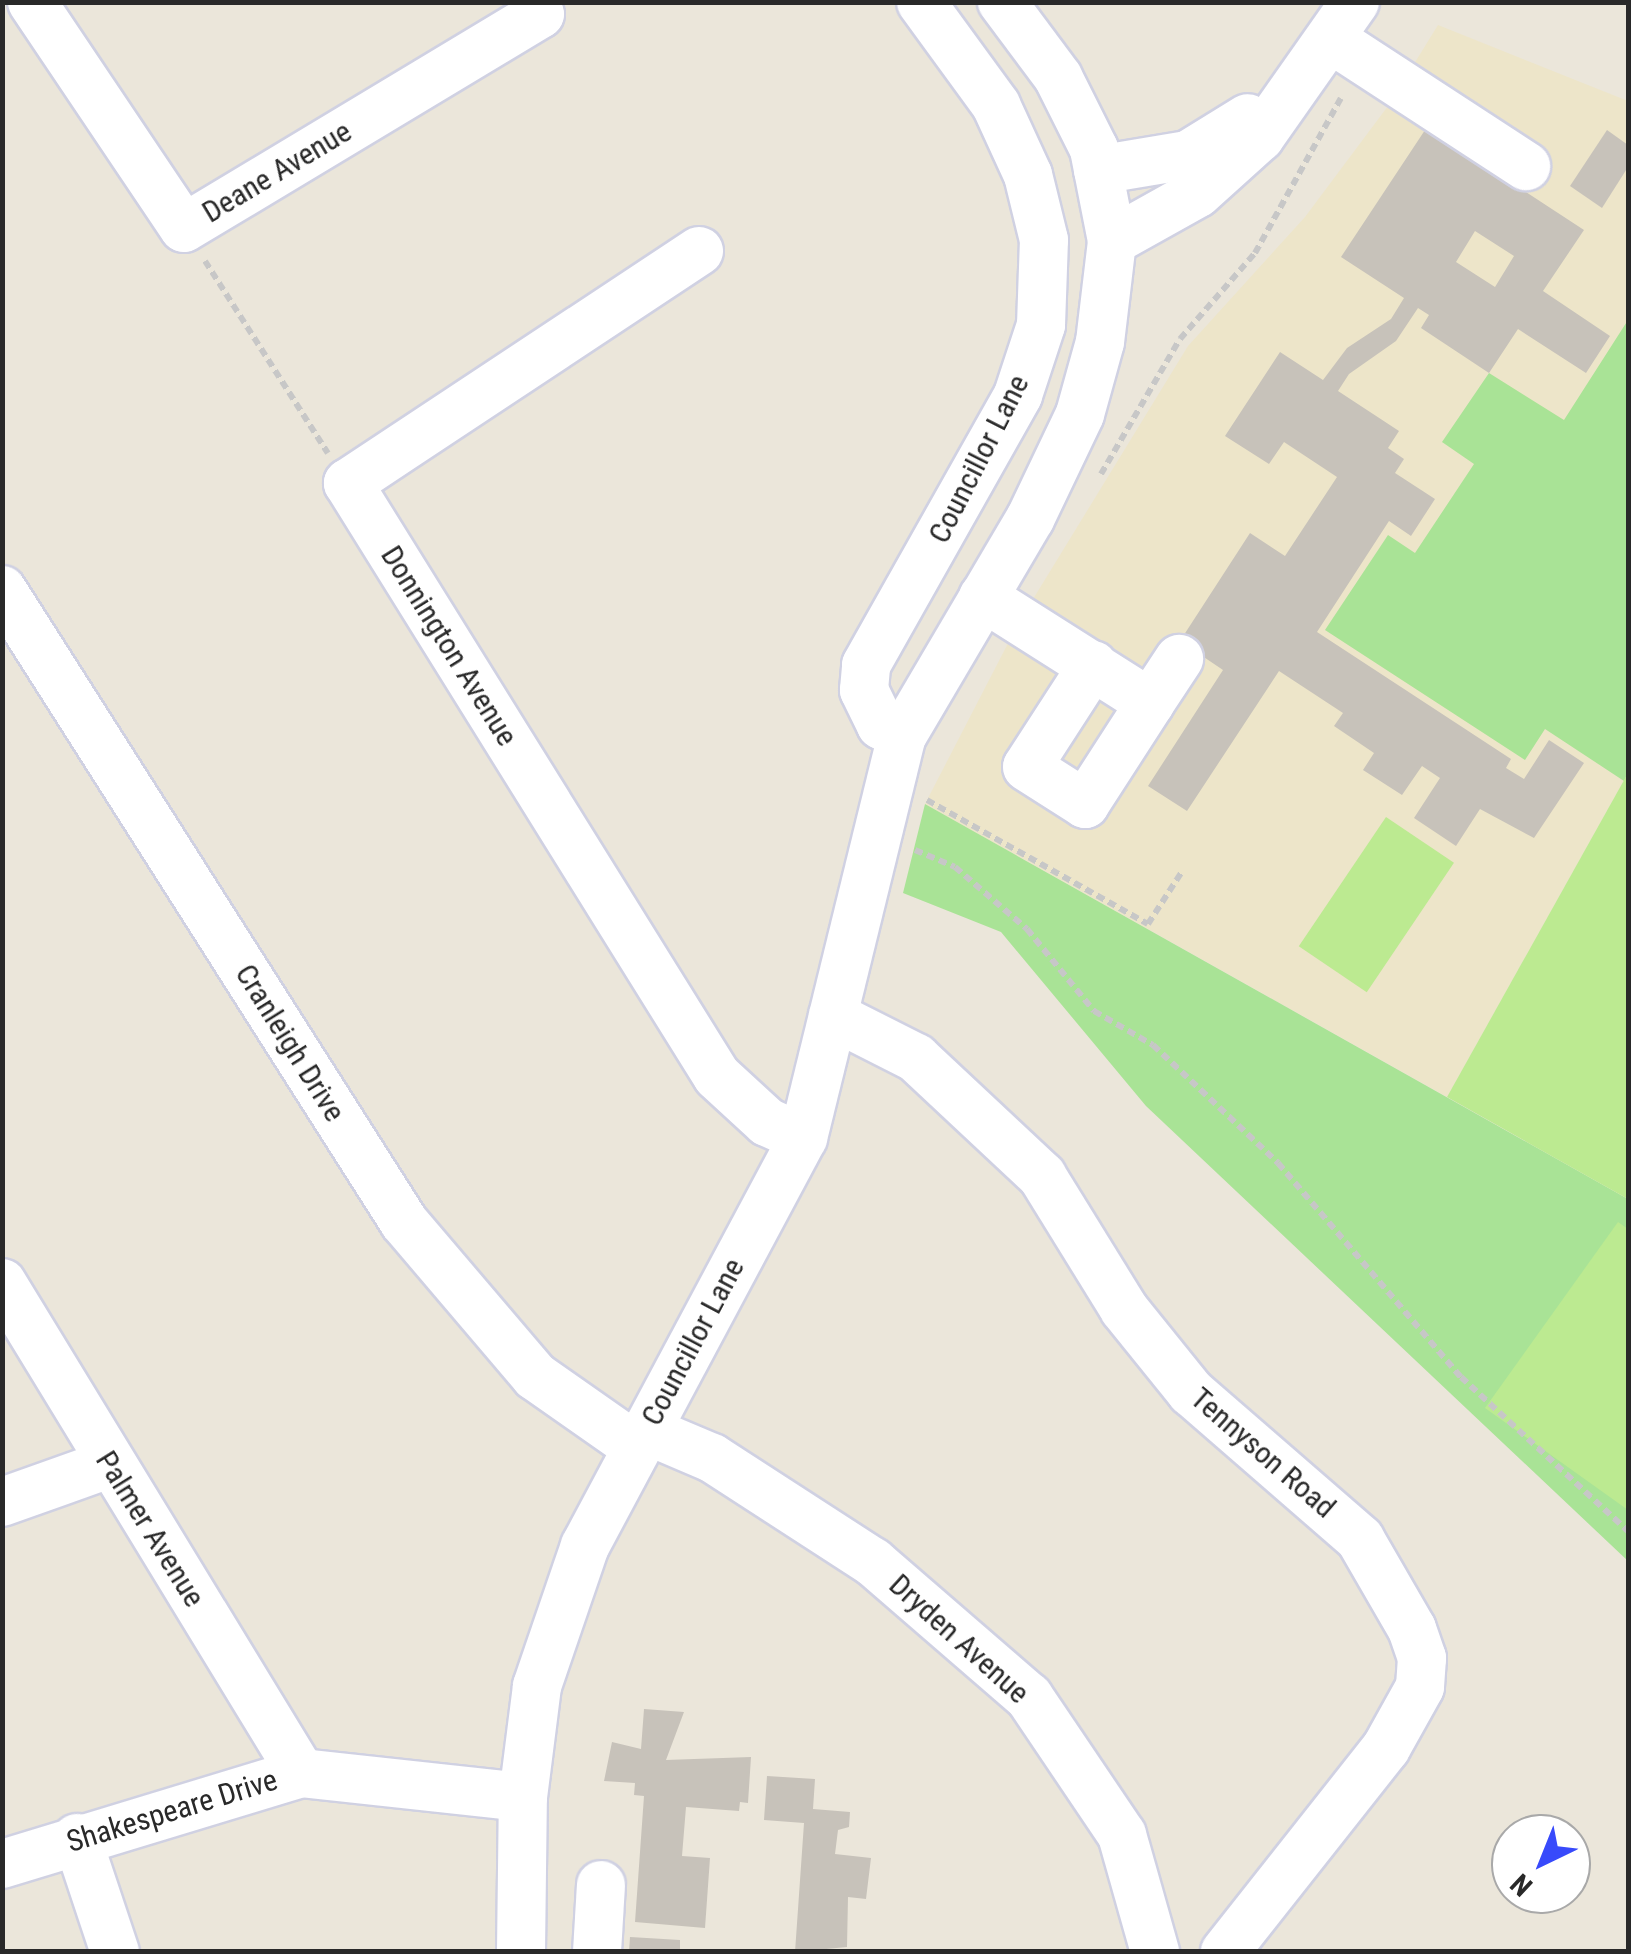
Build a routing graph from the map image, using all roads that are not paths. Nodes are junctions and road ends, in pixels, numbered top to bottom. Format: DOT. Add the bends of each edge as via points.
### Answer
graph roads {
  1 [pos="32,2"];
  2 [pos="533,2"];
  3 [pos="921,2"];
  4 [pos="1002,2"];
  5 [pos="1342,40"];
  6 [pos="1526,166"];
  7 [pos="1098,170"];
  8 [pos="1112,240"];
  9 [pos="699,251"];
  10 [pos="2,590"];
  11 [pos="984,596"];
  12 [pos="1179,659"];
  13 [pos="1092,664"];
  14 [pos="1150,703"];
  15 [pos="902,736"];
  16 [pos="833,1016"];
  17 [pos="803,1138"];
  18 [pos="2,1282"];
  19 [pos="640,1438"];
  20 [pos="109,1464"];
  21 [pos="2,1502"];
  22 [pos="301,1772"];
  23 [pos="523,1797"];
  24 [pos="76,1838"];
  25 [pos="2,1864"];
  26 [pos="601,1884"];
  27 [pos="116,1952"];
  28 [pos="520,1952"];
  29 [pos="598,1952"];
  30 [pos="1155,1952"];
  31 [pos="1225,1952"];
  1 -- 2 [label="street, Deane Avenue" via="184,228 540,14"];
  3 -- 15 [label="street, Councillor Lane" via="996,105 1028,175 1044,240 1040,325 1018,395 866,665 864,690 881,725"];
  4 -- 7 [label="street, Councillor Lane" via="1058,78"];
  5 -- 6 [label="street"];
  5 -- 7 [label="street" via="1233,129 1188,155"];
  5 -- 8 [label="street" via="1260,137 1223,170 1154,221"];
  7 -- 8 [label="street, Councillor Lane"];
  8 -- 11 [label="street, Councillor Lane" via="1100,342 1080,414"];
  9 -- 17 [label="street, Donnington Avenue" via="348,483 716,1076 767,1122"];
  10 -- 19 [label="street, Cranleigh Drive" via="404,1222 535,1376"];
  11 -- 13 [label="street"];
  11 -- 15 [label="street, Councillor Lane"];
  12 -- 14 [label="street"];
  13 -- 14 [label="street"];
  13 -- 14 [label="street" via="1027,767 1085,804"];
  15 -- 16 [label="street, Councillor Lane"];
  16 -- 17 [label="street, Councillor Lane"];
  16 -- 31 [label="street, Tennyson Road" via="916,1058 1042,1176 1124,1308 1180,1378 1360,1538 1412,1628 1422,1658 1420,1687 1386,1748"];
  17 -- 19 [label="street, Councillor Lane"];
  18 -- 20 [label="street, Palmer Avenue"];
  19 -- 23 [label="street, Councillor Lane" via="586,1546 538,1686"];
  19 -- 30 [label="street, Dryden Avenue" via="712,1458 873,1562 1029,1698 1122,1836"];
  20 -- 21 [label="street"];
  20 -- 22 [label="street, Palmer Avenue"];
  22 -- 23 [label="street, Shakespeare Drive"];
  22 -- 24 [label="street, Shakespeare Drive"];
  23 -- 28 [label="street, Councillor Lane"];
  24 -- 25 [label="street, Shakespeare Drive"];
  24 -- 27 [label="street"];
  26 -- 29 [label="street"];
}
